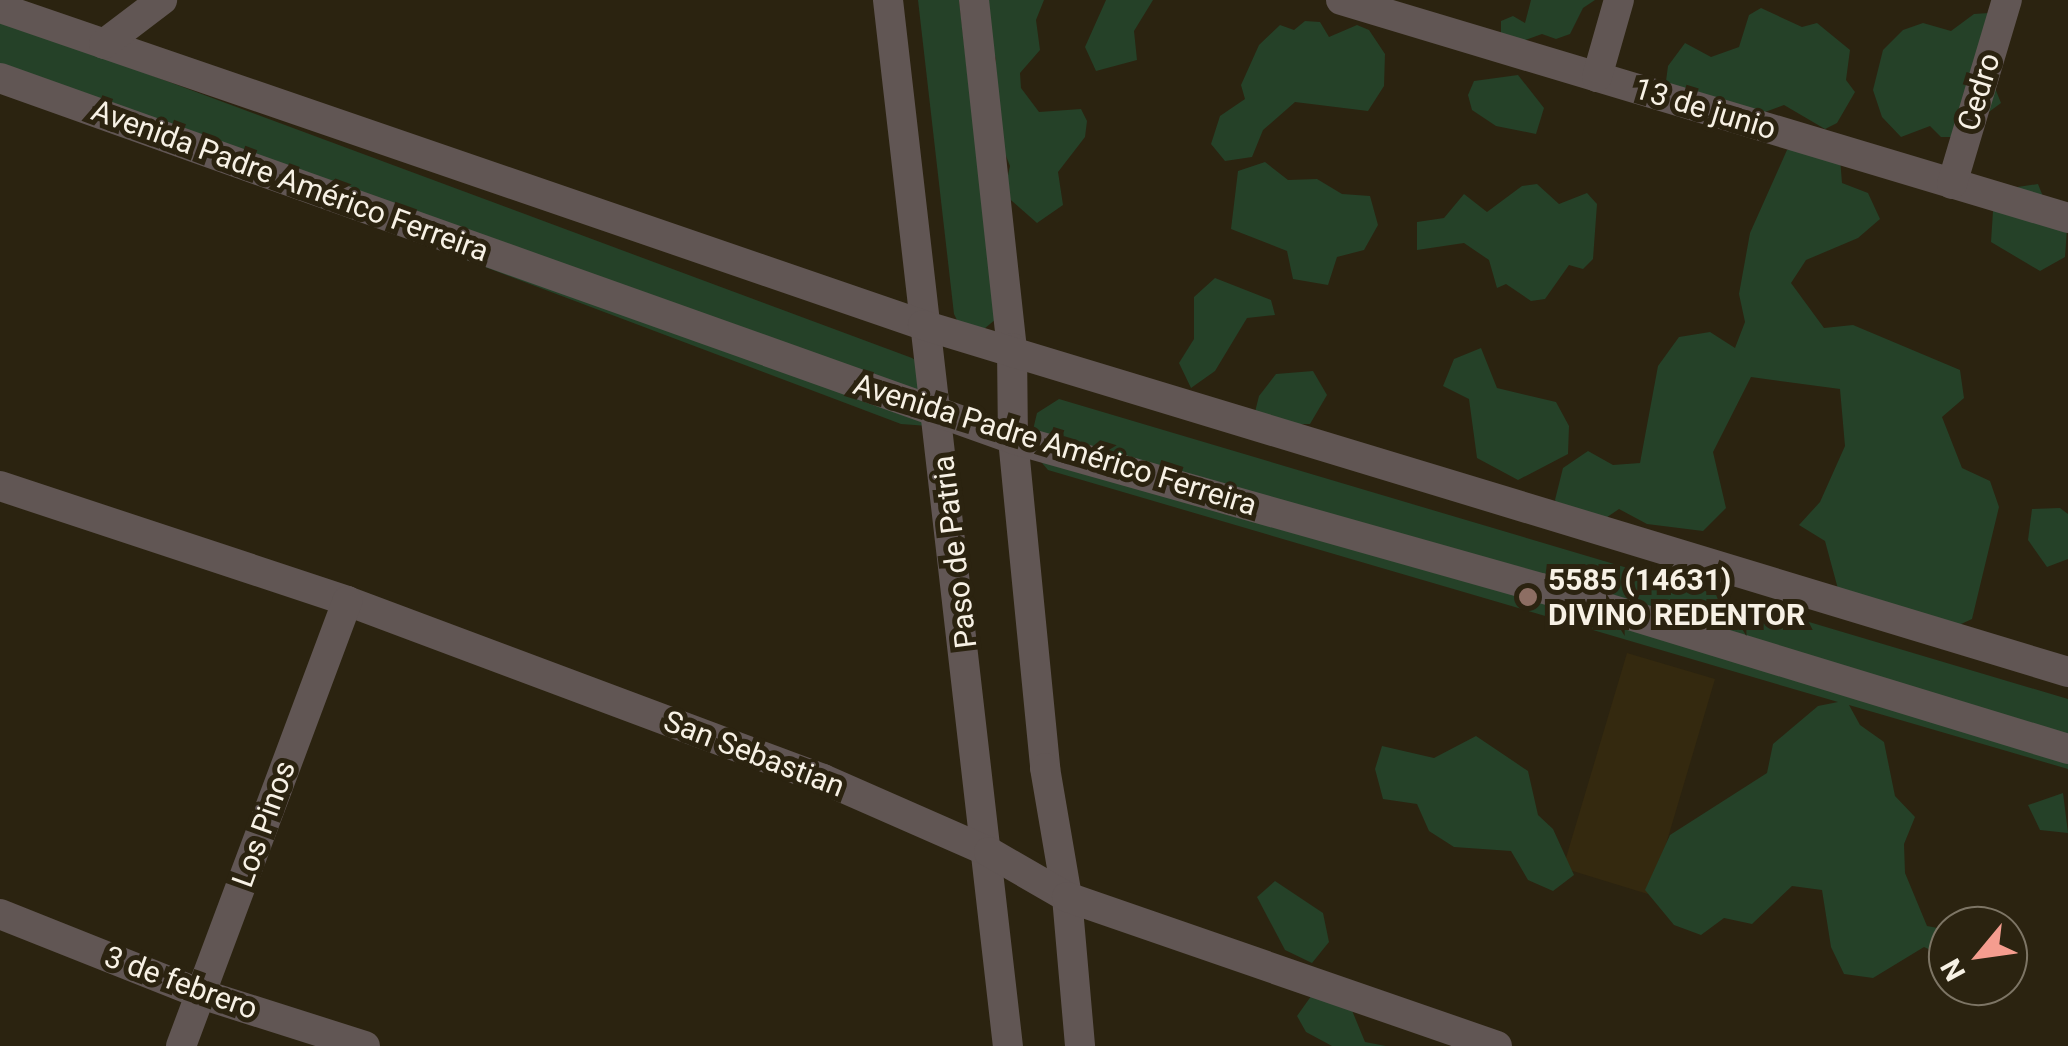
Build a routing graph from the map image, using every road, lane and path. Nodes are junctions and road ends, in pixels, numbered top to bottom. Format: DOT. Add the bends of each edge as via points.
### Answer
graph roads {
  1 [pos="162,0"];
  2 [pos="888,0"];
  3 [pos="974,0"];
  4 [pos="1341,0"];
  5 [pos="1619,0"];
  6 [pos="2006,0"];
  7 [pos="0,8"];
  8 [pos="104,44"];
  9 [pos="1597,77"];
  10 [pos="0,78"];
  11 [pos="1952,184"];
  12 [pos="2068,218"];
  13 [pos="923,324"];
  14 [pos="1012,348"];
  15 [pos="939,414"];
  16 [pos="1014,439"];
  17 [pos="0,486"];
  18 [pos="347,601"];
  19 [pos="2068,672"];
  20 [pos="2068,749"];
  21 [pos="989,852"];
  22 [pos="1067,897"];
  23 [pos="0,914"];
  24 [pos="201,994"];
  25 [pos="181,1046"];
  26 [pos="365,1046"];
  27 [pos="1008,1046"];
  28 [pos="1080,1046"];
  29 [pos="1498,1046"];
  1 -- 8 [label="street"];
  2 -- 13 [label="street, Paso de Patria"];
  3 -- 14 [label="street"];
  4 -- 9 [label="street, 13 de junio"];
  5 -- 9 [label="street"];
  6 -- 11 [label="street, Cedro"];
  7 -- 8 [label="street"];
  8 -- 13 [label="street"];
  9 -- 11 [label="street, 13 de junio"];
  10 -- 15 [label="street, Avenida Padre Américo Ferreira"];
  11 -- 12 [label="street, 13 de junio"];
  13 -- 14 [label="street"];
  13 -- 15 [label="street, Paso de Patria"];
  14 -- 16 [label="street"];
  14 -- 19 [label="street"];
  15 -- 16 [label="street, Avenida Padre Américo Ferreira"];
  15 -- 21 [label="street, Paso de Patria"];
  16 -- 20 [label="street, Avenida Padre Américo Ferreira" via="1576,599"];
  16 -- 22 [label="street" via="1045,768"];
  17 -- 18 [label="street, San Sebastian"];
  18 -- 21 [label="street, San Sebastian" via="822,778"];
  18 -- 24 [label="street, Los Pinos"];
  21 -- 22 [label="street, San Sebastian"];
  21 -- 27 [label="street, Paso de Patria"];
  22 -- 28 [label="street"];
  22 -- 29 [label="street, San Sebastian"];
  23 -- 24 [label="street, 3 de febrero"];
  24 -- 25 [label="street, Los Pinos"];
  24 -- 26 [label="street, 3 de febrero"];
}
